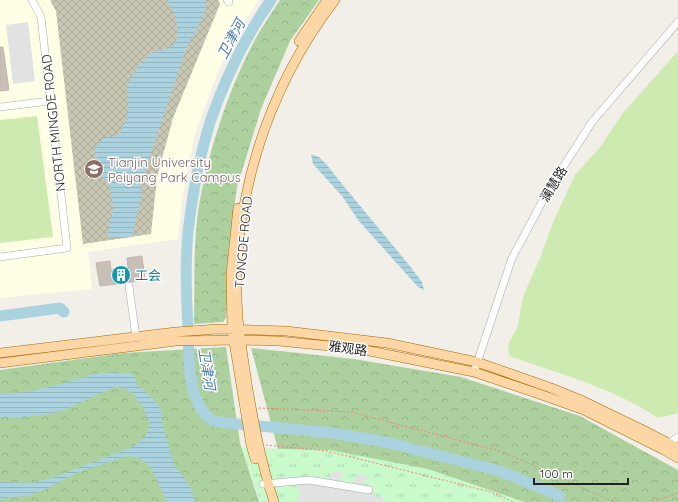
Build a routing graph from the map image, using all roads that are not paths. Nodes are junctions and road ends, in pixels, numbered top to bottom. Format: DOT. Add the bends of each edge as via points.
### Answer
graph roads {
  1 [pos="32,0"];
  2 [pos="326,0"];
  3 [pos="335,0"];
  4 [pos="678,22"];
  5 [pos="50,101"];
  6 [pos="0,107"];
  7 [pos="0,258"];
  8 [pos="129,286"];
  9 [pos="236,330"];
  10 [pos="136,337"];
  11 [pos="176,337"];
  12 [pos="237,340"];
  13 [pos="0,353"];
  14 [pos="477,362"];
  15 [pos="0,363"];
  16 [pos="474,372"];
  17 [pos="678,437"];
  18 [pos="674,450"];
  19 [pos="265,484"];
  20 [pos="369,490"];
  21 [pos="268,502"];
  22 [pos="274,502"];
  1 -- 5 [label="street, NORTH MINGDE ROAD" via="41,17"];
  2 -- 9 [label="main road, TONGDE ROAD" via="306,28 285,66 264,111 250,157 235,229 231,274"];
  3 -- 9 [label="main road, TONGDE ROAD" via="309,36 282,84 255,156 244,205 238,263"];
  4 -- 14 [label="street, 澜慧路" via="592,122 549,189 512,258"];
  5 -- 6 [label="street"];
  5 -- 7 [label="street, NORTH MINGDE ROAD" via="67,248"];
  8 -- 10 [label="street"];
  9 -- 11 [label="main road, 雅观路" via="194,331"];
  9 -- 12 [label="main road, TONGDE ROAD"];
  9 -- 14 [label="main road, 雅观路" via="286,331 387,343"];
  10 -- 11 [label="main road, 雅观路"];
  10 -- 13 [label="main road, 雅观路"];
  11 -- 12 [label="main road, 雅观路" via="199,341"];
  11 -- 15 [label="main road, 雅观路"];
  12 -- 16 [label="main road, 雅观路" via="279,340 360,349"];
  12 -- 19 [label="main road, TONGDE ROAD" via="248,408"];
  14 -- 16 [label="street, 澜慧路"];
  14 -- 18 [label="main road, 雅观路" via="583,401"];
  16 -- 18 [label="main road, 雅观路" via="584,410"];
  17 -- 18 [label="street"];
  19 -- 20 [label="street" via="309,480"];
  19 -- 21 [label="main road, TONGDE ROAD"];
  19 -- 22 [label="main road, TONGDE ROAD"];
}
